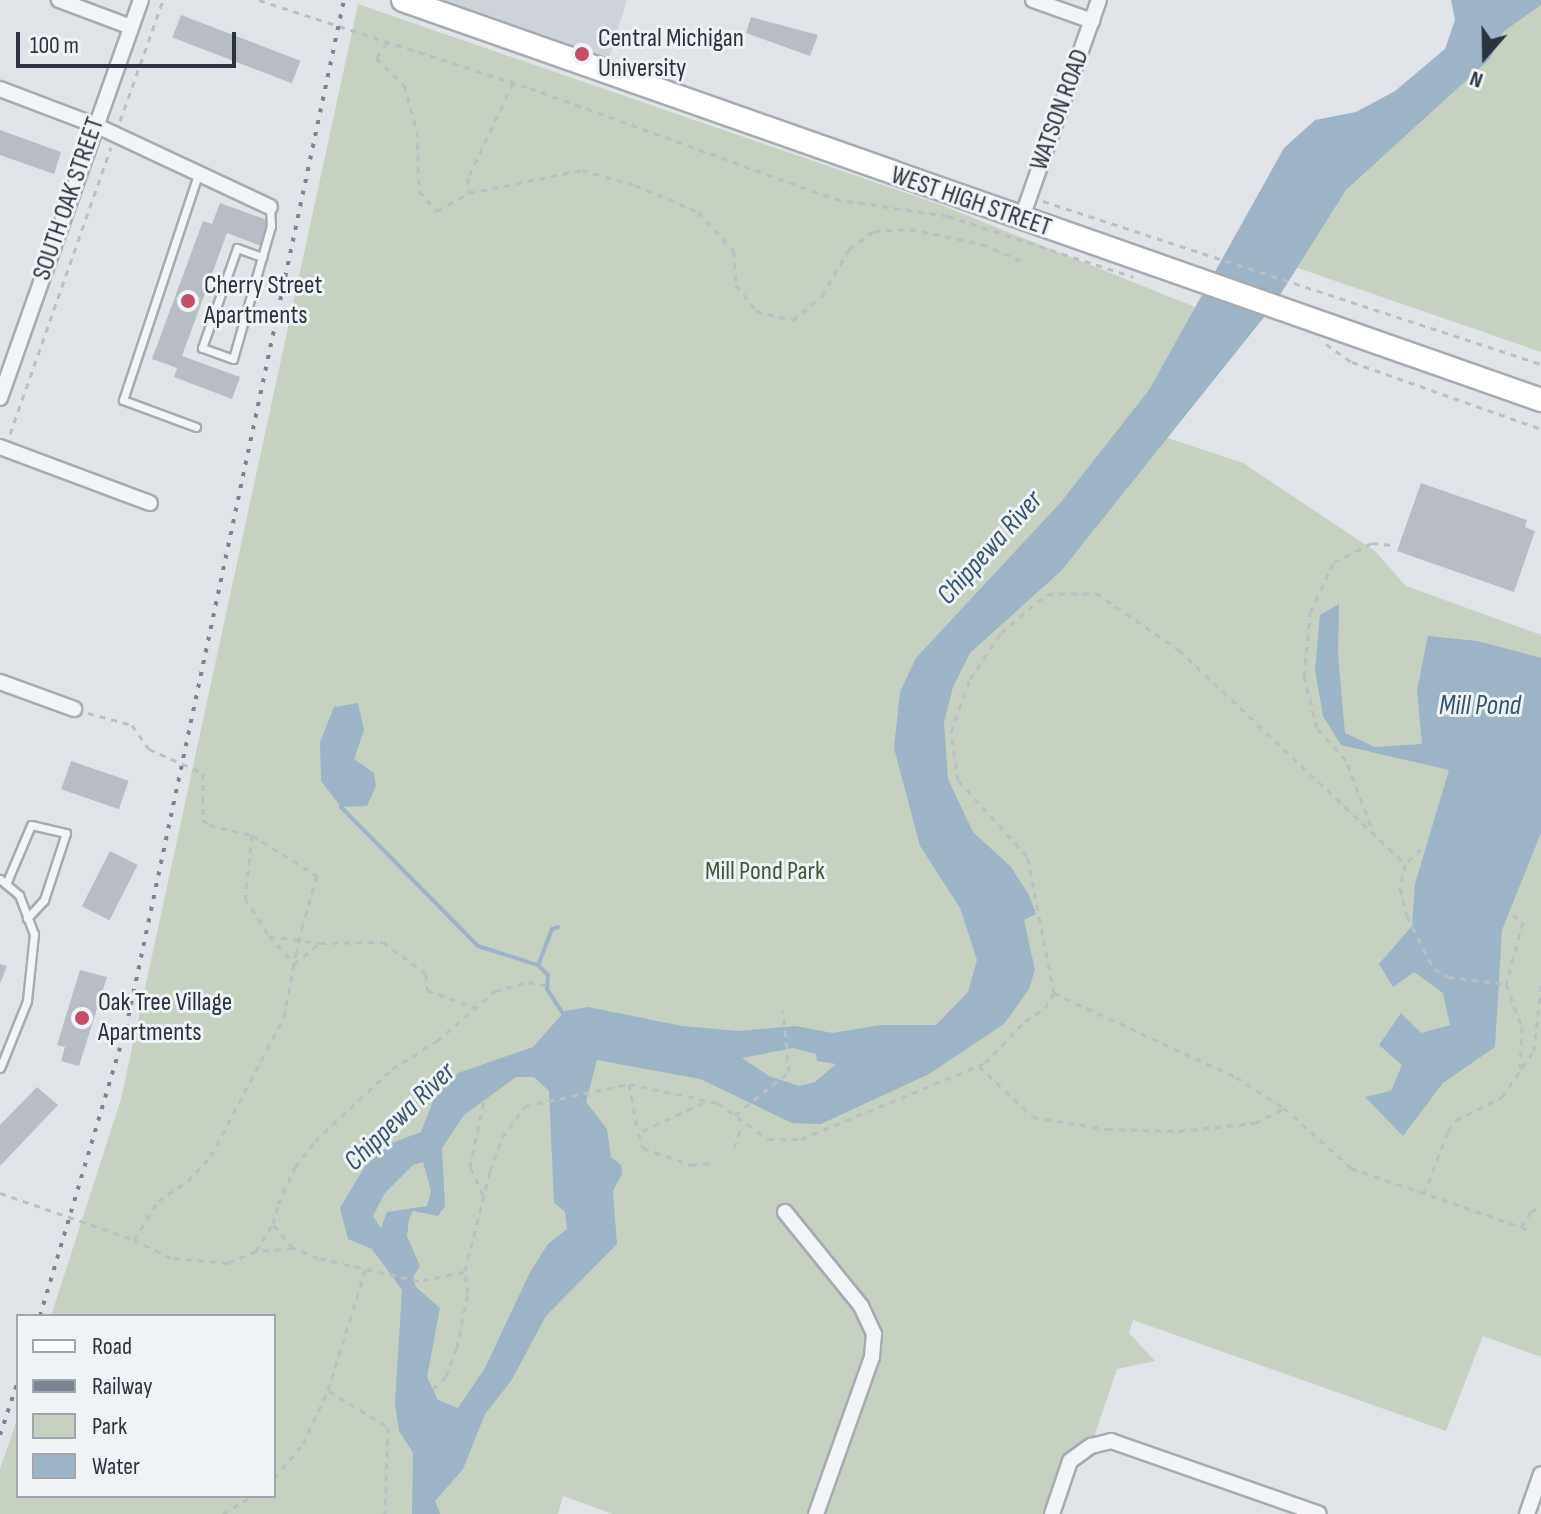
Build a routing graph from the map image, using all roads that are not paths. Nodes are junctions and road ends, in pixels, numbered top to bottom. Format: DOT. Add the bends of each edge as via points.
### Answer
graph roads {
  1 [pos="59,0"];
  2 [pos="141,0"];
  3 [pos="403,0"];
  4 [pos="1033,0"];
  5 [pos="1099,0"];
  6 [pos="1092,21"];
  7 [pos="131,27"];
  8 [pos="0,89"];
  9 [pos="95,125"];
  10 [pos="198,175"];
  11 [pos="270,207"];
  12 [pos="1021,220"];
  13 [pos="262,257"];
  14 [pos="0,398"];
  15 [pos="1541,400"];
  16 [pos="196,427"];
  17 [pos="2,447"];
  18 [pos="150,503"];
  19 [pos="0,682"];
  20 [pos="74,709"];
  21 [pos="3,881"];
  22 [pos="27,918"];
  23 [pos="0,1068"];
  24 [pos="785,1212"];
  25 [pos="1541,1474"];
  26 [pos="1292,1510"];
  27 [pos="816,1514"];
  28 [pos="1052,1514"];
  29 [pos="1319,1514"];
  30 [pos="1527,1514"];
  1 -- 7 [label="street"];
  2 -- 7 [label="street, SOUTH OAK STREET"];
  3 -- 12 [label="main road, WEST HIGH STREET"];
  4 -- 6 [label="street"];
  5 -- 6 [label="street, WATSON ROAD"];
  6 -- 12 [label="street, WATSON ROAD"];
  7 -- 9 [label="street, SOUTH OAK STREET"];
  8 -- 9 [label="street"];
  9 -- 10 [label="street"];
  9 -- 14 [label="street, SOUTH OAK STREET"];
  10 -- 11 [label="street"];
  10 -- 16 [label="lane" via="123,400"];
  11 -- 13 [label="lane"];
  12 -- 15 [label="main road, WEST HIGH STREET"];
  13 -- 13 [label="lane" via="237,248 202,348 233,359"];
  17 -- 18 [label="street"];
  19 -- 20 [label="street"];
  21 -- 22 [label="lane" via="19,895"];
  21 -- 22 [label="lane" via="31,825 66,833 44,900"];
  22 -- 23 [label="lane" via="34,934 27,1001"];
  24 -- 27 [label="street" via="861,1306 874,1334 872,1357"];
  25 -- 30 [label="street"];
  26 -- 28 [label="street" via="1111,1441 1091,1446 1070,1461"];
  26 -- 29 [label="street"];
}
